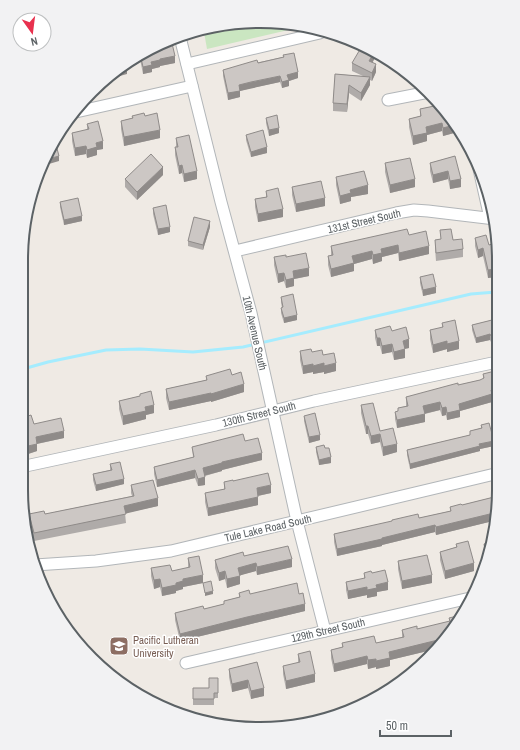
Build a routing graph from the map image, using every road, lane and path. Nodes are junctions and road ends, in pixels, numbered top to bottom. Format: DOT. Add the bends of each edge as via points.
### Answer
graph roads {
  1 [pos="314,34"];
  2 [pos="181,42"];
  3 [pos="187,64"];
  4 [pos="192,86"];
  5 [pos="421,94"];
  6 [pos="388,100"];
  7 [pos="83,110"];
  8 [pos="488,218"];
  9 [pos="235,251"];
  10 [pos="492,363"];
  11 [pos="272,410"];
  12 [pos="28,465"];
  13 [pos="492,475"];
  14 [pos="298,521"];
  15 [pos="40,565"];
  16 [pos="465,599"];
  17 [pos="325,631"];
  18 [pos="186,663"];
  1 -- 3 [label="street"];
  2 -- 3 [label="street, 10th Avenue South"];
  3 -- 4 [label="street, 10th Avenue South"];
  4 -- 7 [label="street"];
  4 -- 9 [label="street, 10th Avenue South"];
  5 -- 6 [label="street"];
  8 -- 9 [label="street, 131st Street South" via="414,210"];
  9 -- 11 [label="street, 10th Avenue South"];
  10 -- 11 [label="street, 130th Street South"];
  11 -- 12 [label="street, 130th Street South" via="216,425"];
  11 -- 14 [label="street, 10th Avenue South"];
  13 -- 14 [label="street, Tule Lake Road South"];
  14 -- 15 [label="street, Tule Lake Road South" via="158,553"];
  14 -- 17 [label="street, 10th Avenue South"];
  16 -- 17 [label="street, 129th Street South"];
  17 -- 18 [label="street, 129th Street South"];
}
